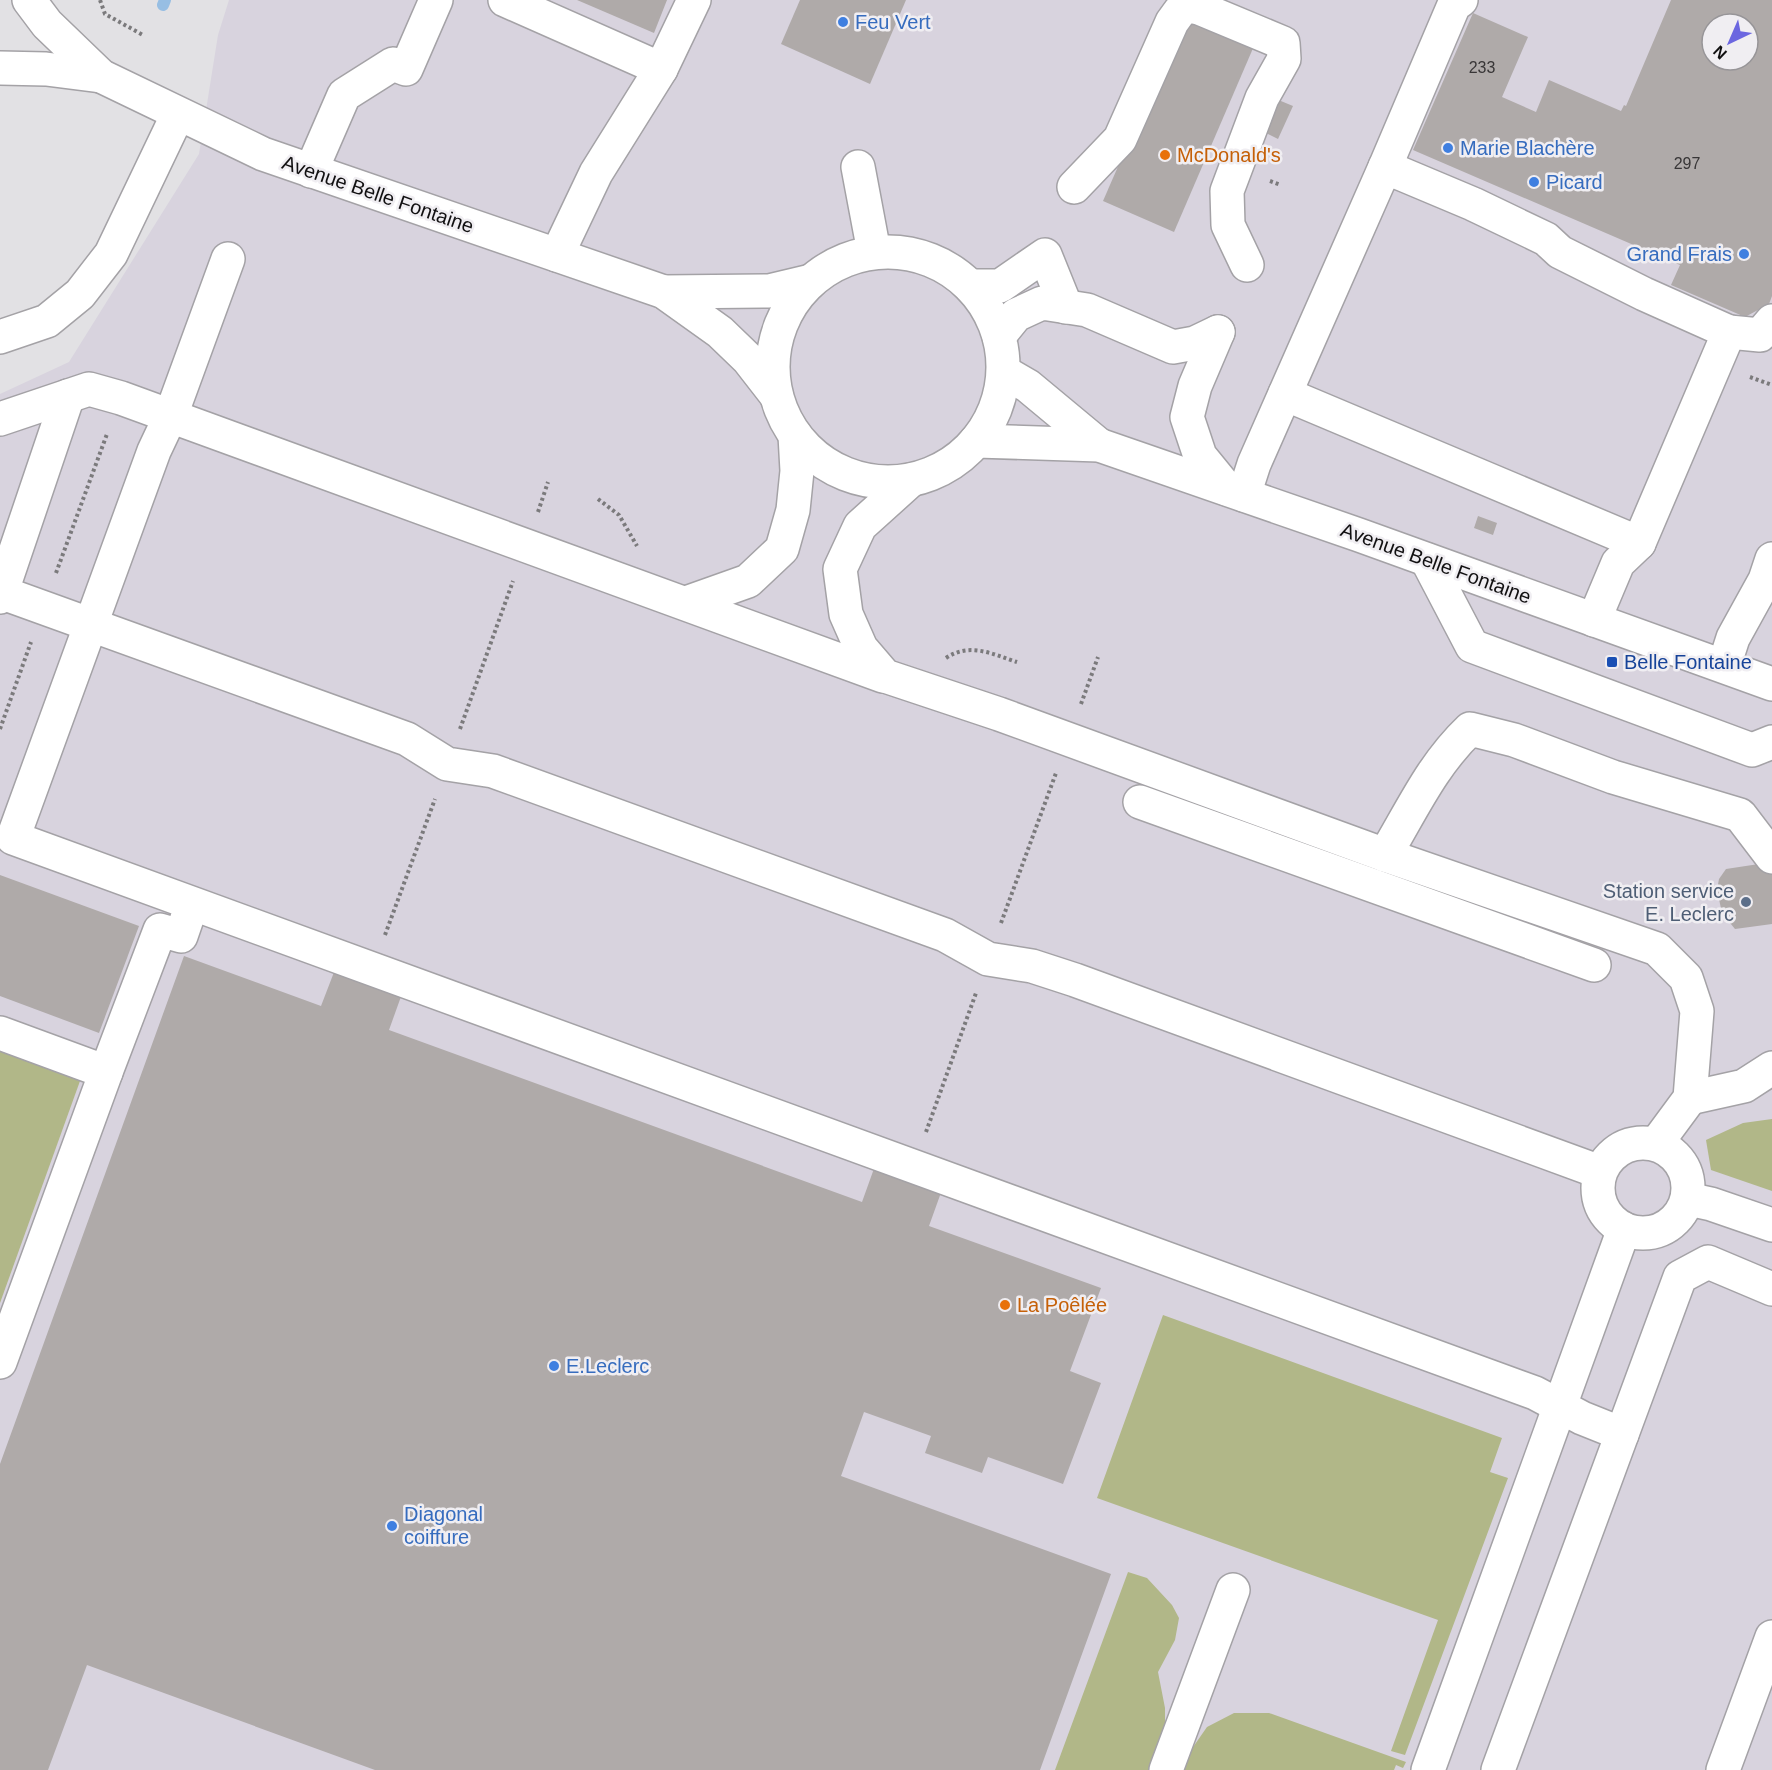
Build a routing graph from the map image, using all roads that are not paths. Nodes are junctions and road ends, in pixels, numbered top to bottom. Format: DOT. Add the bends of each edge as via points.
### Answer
graph roads {
  1 [pos="29,0"];
  2 [pos="436,0"];
  3 [pos="505,0"];
  4 [pos="694,0"];
  5 [pos="1461,0"];
  6 [pos="0,68"];
  7 [pos="661,69"];
  8 [pos="101,76"];
  9 [pos="178,114"];
  10 [pos="1385,166"];
  11 [pos="858,167"];
  12 [pos="311,171"];
  13 [pos="1074,187"];
  14 [pos="874,252"];
  15 [pos="557,255"];
  16 [pos="228,258"];
  17 [pos="1247,265"];
  18 [pos="811,281"];
  19 [pos="970,285"];
  20 [pos="664,291"];
  21 [pos="1066,307"];
  22 [pos="1772,321"];
  23 [pos="1729,332"];
  24 [pos="999,336"];
  25 [pos="0,337"];
  26 [pos="1004,372"];
  27 [pos="1285,394"];
  28 [pos="776,395"];
  29 [pos="68,396"];
  30 [pos="171,415"];
  31 [pos="0,419"];
  32 [pos="795,435"];
  33 [pos="976,441"];
  34 [pos="1099,445"];
  35 [pos="911,480"];
  36 [pos="1236,492"];
  37 [pos="1639,543"];
  38 [pos="1772,559"];
  39 [pos="1427,560"];
  40 [pos="0,594"];
  41 [pos="686,603"];
  42 [pos="1594,620"];
  43 [pos="92,625"];
  44 [pos="1724,666"];
  45 [pos="885,676"];
  46 [pos="1772,684"];
  47 [pos="1772,742"];
  48 [pos="1140,802"];
  49 [pos="7,836"];
  50 [pos="1385,855"];
  51 [pos="1772,857"];
  52 [pos="192,904"];
  53 [pos="1594,965"];
  54 [pos="0,1033"];
  55 [pos="1772,1068"];
  56 [pos="106,1072"];
  57 [pos="1690,1098"];
  58 [pos="1656,1144"];
  59 [pos="1600,1172"];
  60 [pos="1688,1199"];
  61 [pos="1772,1225"];
  62 [pos="1624,1229"];
  63 [pos="1772,1289"];
  64 [pos="0,1362"];
  65 [pos="1560,1406"];
  66 [pos="1622,1434"];
  67 [pos="1233,1590"];
  68 [pos="1772,1637"];
  69 [pos="1166,1770"];
  70 [pos="1428,1770"];
  71 [pos="1498,1770"];
  72 [pos="1723,1770"];
  1 -- 8 [label="street, Avenue Belle Fontaine" via="47,24"];
  2 -- 12 [label="street" via="406,69 393,64 344,95"];
  3 -- 7 [label="street"];
  4 -- 7 [label="street"];
  5 -- 10 [label="street" via="1454,5"];
  6 -- 8 [label="street, Avenue Belle Fontaine"];
  7 -- 15 [label="street" via="596,173"];
  8 -- 9 [label="street, Avenue Belle Fontaine"];
  9 -- 12 [label="street, Avenue Belle Fontaine" via="263,154"];
  9 -- 25 [label="street" via="111,254 80,294 47,321"];
  10 -- 23 [label="street" via="1546,239 1560,252"];
  10 -- 27 [label="street"];
  11 -- 14 [label="street"];
  12 -- 15 [label="street, Avenue Belle Fontaine"];
  13 -- 17 [label="street" via="1120,139 1180,10 1189,6 1199,9 1283,43 1284,59 1262,98 1227,190 1228,225"];
  14 -- 18 [label="street" via="840,262"];
  14 -- 19 [label="street" via="909,253 942,265"];
  15 -- 20 [label="street, Avenue Belle Fontaine"];
  16 -- 30 [label="street"];
  18 -- 20 [label="street, Avenue Belle Fontaine" via="769,291"];
  18 -- 28 [label="street" via="791,305 778,333 773,364"];
  19 -- 21 [label="street" via="1000,286 1046,255"];
  19 -- 24 [label="street" via="988,308"];
  20 -- 28 [label="street, Avenue Belle Fontaine" via="720,332"];
  21 -- 24 [label="street" via="1042,303 1016,315"];
  21 -- 36 [label="street" via="1087,310 1173,347 1195,343 1218,332 1195,386 1187,417 1200,456"];
  22 -- 23 [label="street" via="1760,335"];
  23 -- 37 [label="street"];
  24 -- 26 [label="street"];
  26 -- 33 [label="street" via="1000,397"];
  26 -- 34 [label="street, Avenue Belle Fontaine" via="1028,386"];
  27 -- 36 [label="street" via="1254,464"];
  27 -- 37 [label="street"];
  28 -- 32 [label="street"];
  29 -- 30 [label="street" via="89,389"];
  29 -- 31 [label="street"];
  29 -- 40 [label="street"];
  30 -- 41 [label="street"];
  30 -- 43 [label="street" via="154,451"];
  32 -- 35 [label="street" via="818,458 847,474 878,482"];
  32 -- 41 [label="street" via="793,510 782,549 748,581"];
  33 -- 34 [label="street, Avenue Belle Fontaine"];
  33 -- 35 [label="street" via="947,466"];
  34 -- 36 [label="street, Avenue Belle Fontaine"];
  35 -- 45 [label="street" via="860,526 840,569 846,614 861,648"];
  36 -- 39 [label="street, Avenue Belle Fontaine"];
  37 -- 42 [label="street" via="1618,563"];
  38 -- 44 [label="street" via="1765,580 1733,638"];
  39 -- 42 [label="street, Avenue Belle Fontaine"];
  39 -- 47 [label="street" via="1472,646 1752,750"];
  40 -- 43 [label="street"];
  41 -- 45 [label="street"];
  42 -- 44 [label="street, Avenue Belle Fontaine"];
  43 -- 49 [label="street"];
  43 -- 59 [label="street" via="407,739 447,764 493,771 945,934 988,959 1032,966 1065,977"];
  44 -- 46 [label="street, Avenue Belle Fontaine"];
  45 -- 50 [label="street"];
  48 -- 53 [label="street"];
  49 -- 52 [label="street"];
  50 -- 51 [label="street" via="1437,765 1470,729 1740,815"];
  50 -- 57 [label="street" via="1658,949 1686,978 1697,1011"];
  52 -- 56 [label="street" via="181,936 160,930"];
  52 -- 65 [label="street" via="1535,1393"];
  54 -- 56 [label="street"];
  55 -- 57 [label="street" via="1744,1086"];
  56 -- 64 [label="street"];
  57 -- 58 [label="street"];
  58 -- 59 [label="street" via="1629,1144 1617,1150"];
  58 -- 60 [label="street" via="1679,1159 1687,1178"];
  59 -- 62 [label="street" via="1597,1185 1604,1211"];
  60 -- 61 [label="street"];
  60 -- 62 [label="street" via="1674,1222 1663,1229 1637,1233"];
  62 -- 65 [label="street"];
  63 -- 66 [label="street" via="1708,1262 1680,1277"];
  65 -- 66 [label="street"];
  65 -- 70 [label="street"];
  66 -- 71 [label="street"];
  67 -- 69 [label="street"];
  68 -- 72 [label="street"];
}
